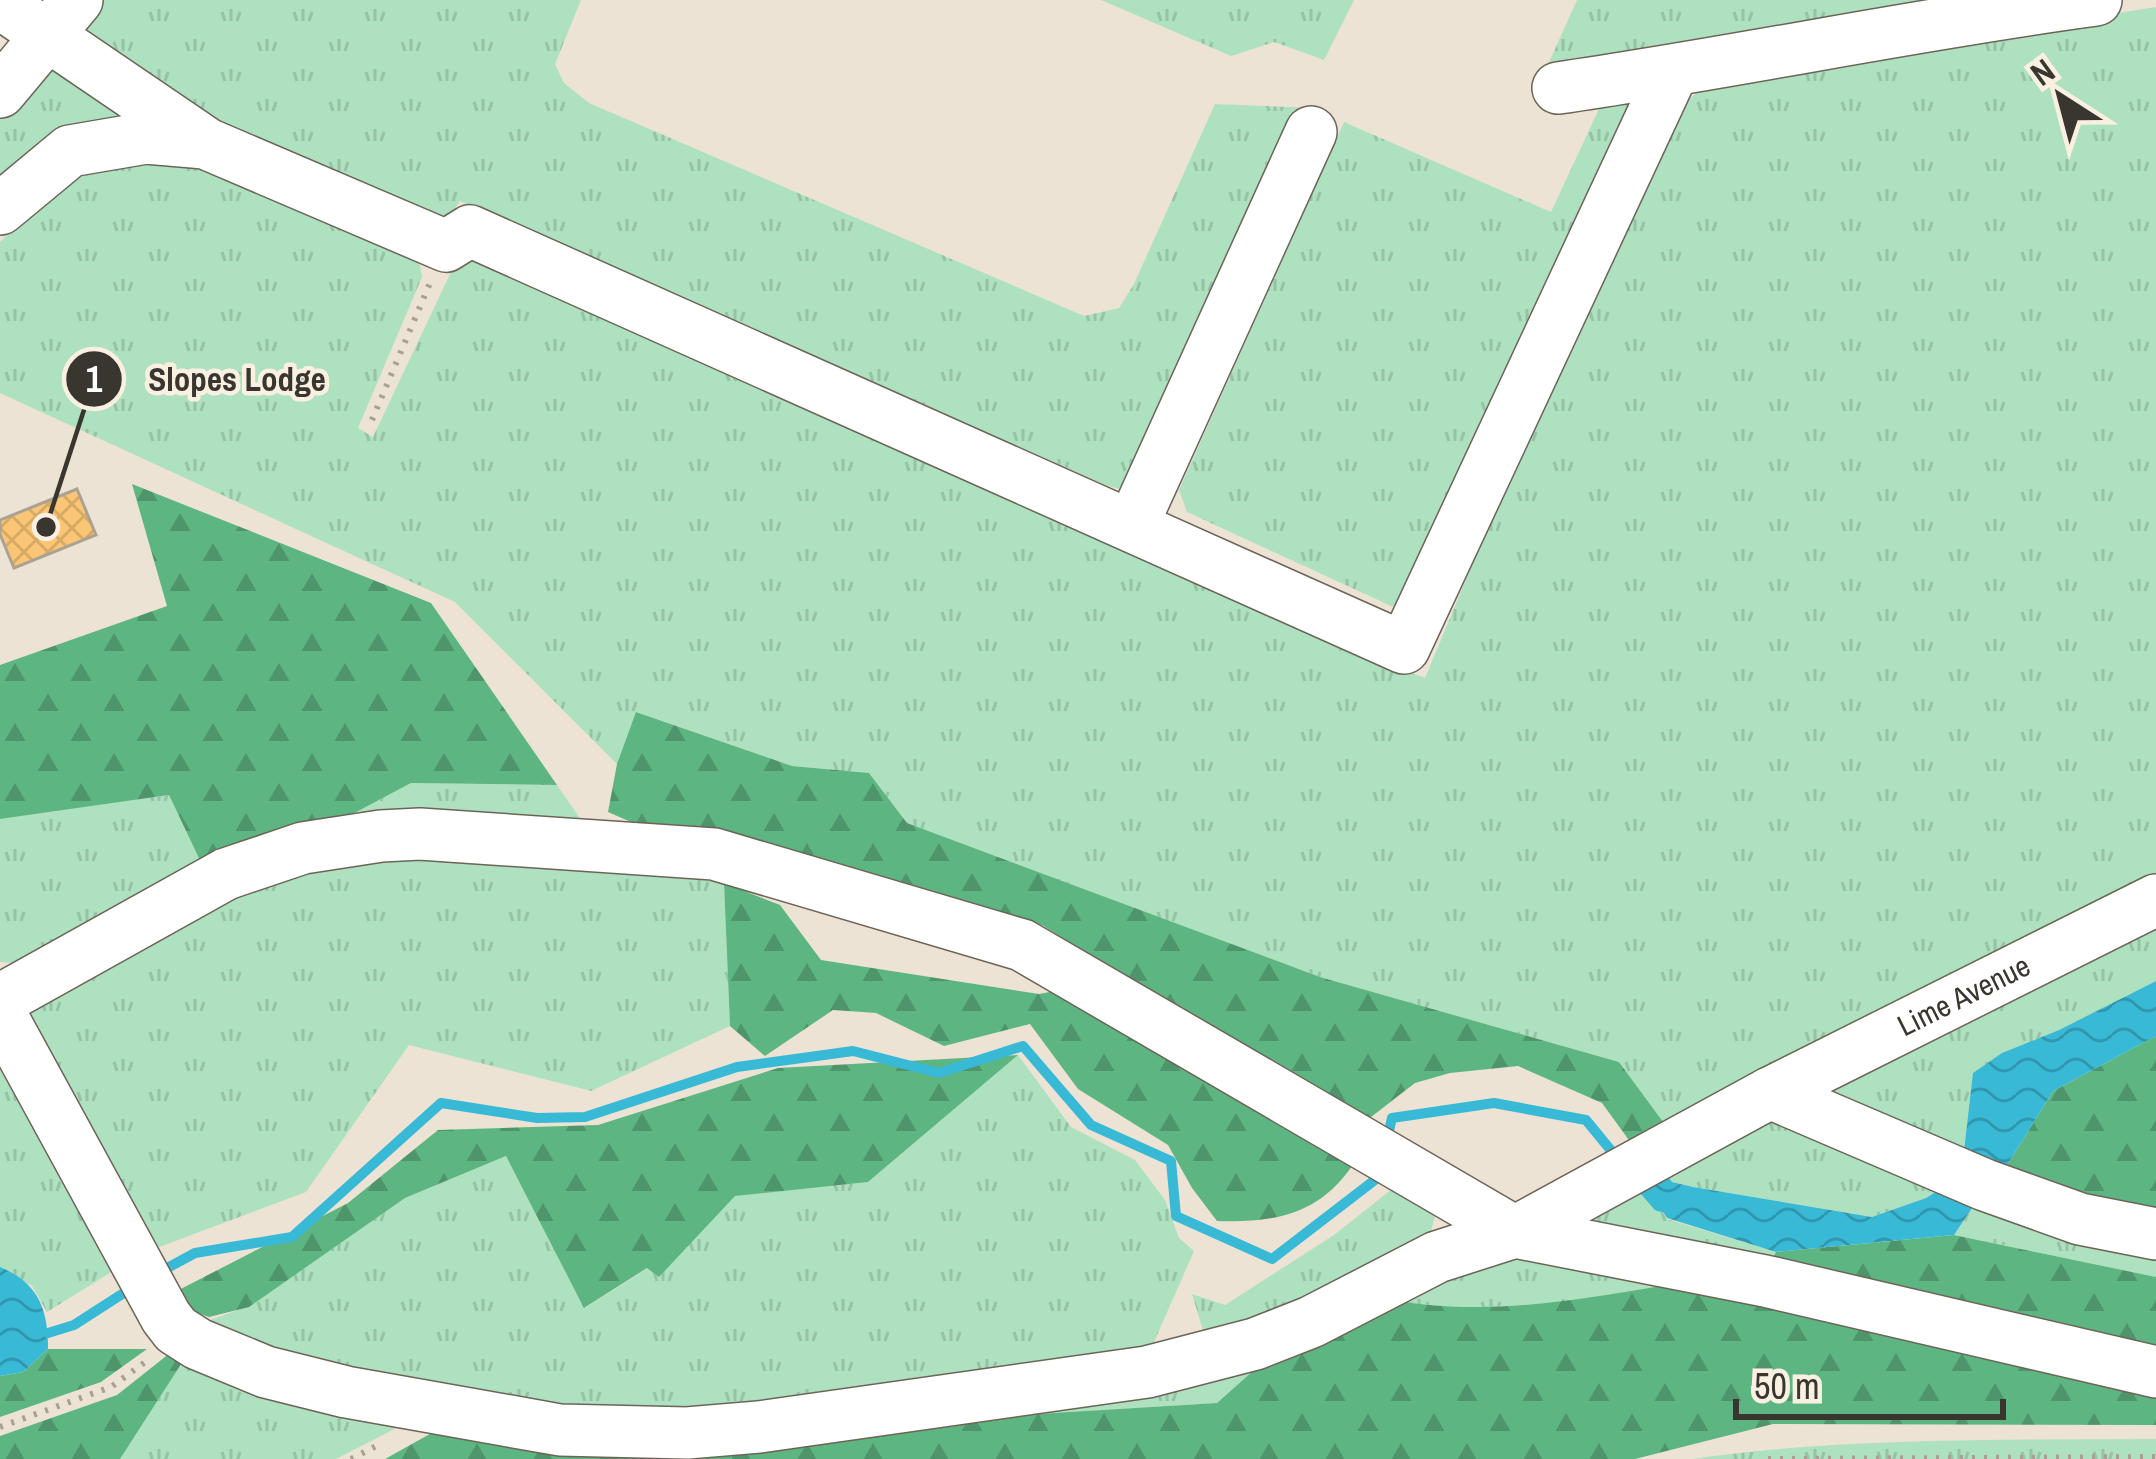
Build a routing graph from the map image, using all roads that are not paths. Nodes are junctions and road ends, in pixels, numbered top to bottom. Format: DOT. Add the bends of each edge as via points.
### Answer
graph roads {
  1 [pos="2096,0"];
  2 [pos="0,3"];
  3 [pos="1948,10"];
  4 [pos="62,16"];
  5 [pos="1672,71"];
  6 [pos="1558,88"];
  7 [pos="0,92"];
  8 [pos="1311,132"];
  9 [pos="205,143"];
  10 [pos="0,209"];
  11 [pos="1132,526"];
  12 [pos="2156,900"];
  13 [pos="0,1000"];
  14 [pos="0,1013"];
  15 [pos="1770,1093"];
  16 [pos="1515,1232"];
  17 [pos="2156,1234"];
  18 [pos="2156,1372"];
  1 -- 3 [label="lane"];
  2 -- 4 [label="lane"];
  3 -- 5 [label="lane"];
  4 -- 7 [label="lane"];
  4 -- 9 [label="lane"];
  5 -- 6 [label="lane"];
  5 -- 11 [label="lane" via="1404,648"];
  8 -- 11 [label="lane"];
  9 -- 10 [label="lane" via="146,138 70,151"];
  9 -- 11 [label="lane" via="446,246 470,231"];
  12 -- 15 [label="lane, Lime Avenue"];
  13 -- 16 [label="lane" via="226,874 341,840 420,834 714,854 1022,945"];
  14 -- 16 [label="lane, Lime Avenue" via="156,1297 198,1344 346,1392 560,1430 759,1427 1147,1372 1255,1344 1437,1257"];
  15 -- 16 [label="lane, Lime Avenue"];
  15 -- 17 [label="lane" via="2080,1219"];
  16 -- 18 [label="lane"];
}
